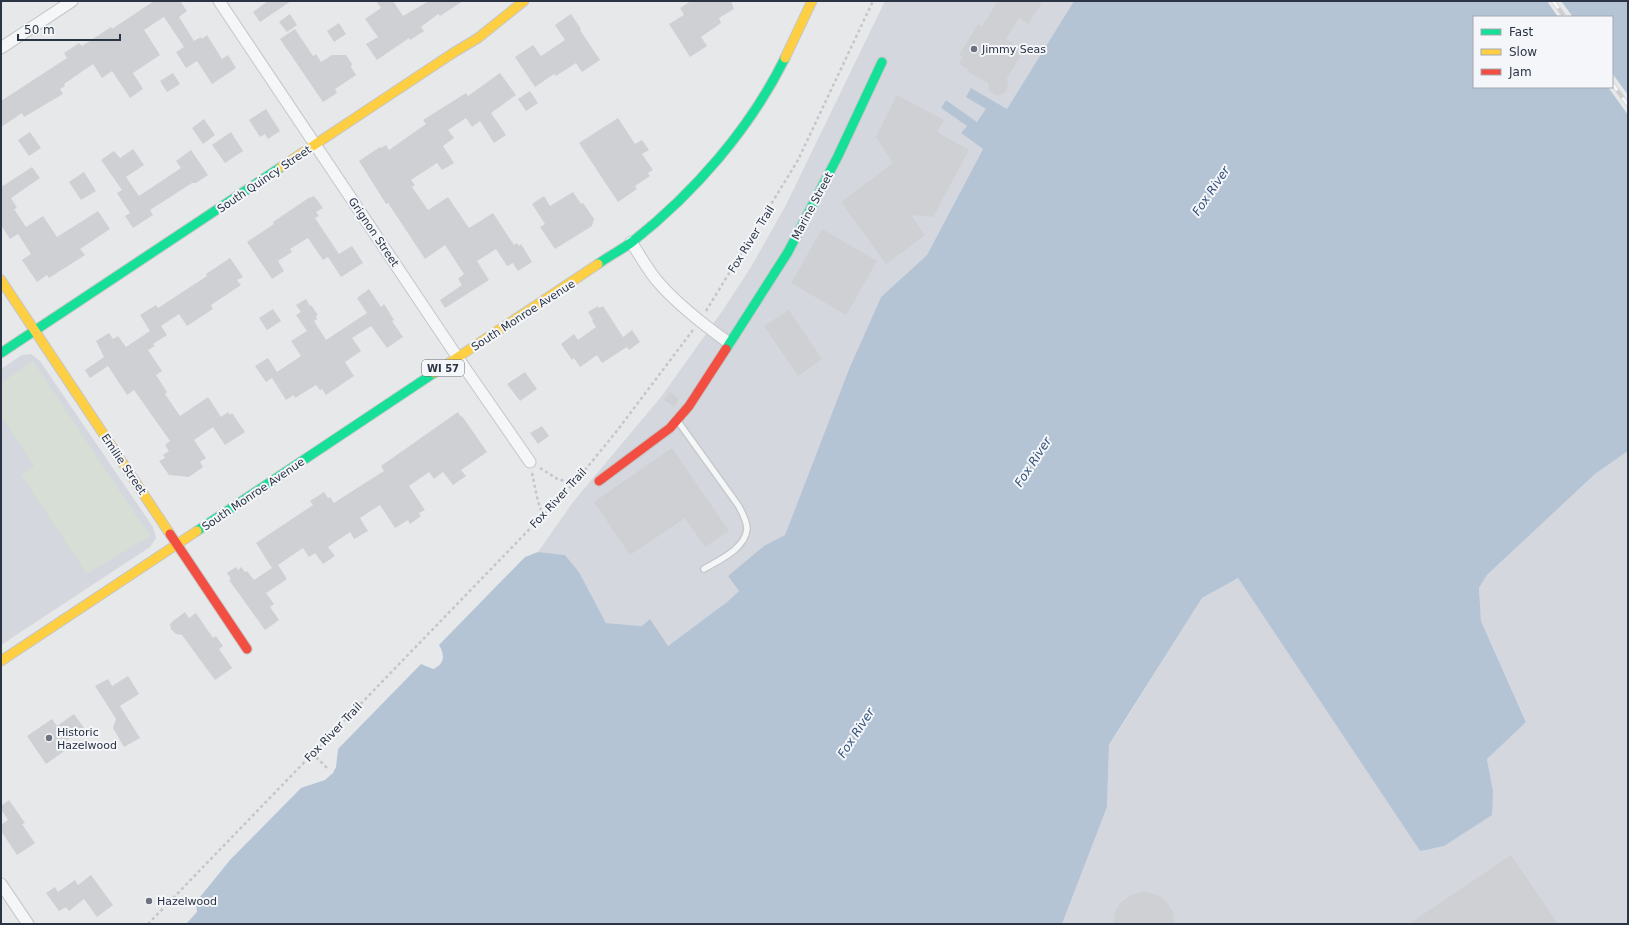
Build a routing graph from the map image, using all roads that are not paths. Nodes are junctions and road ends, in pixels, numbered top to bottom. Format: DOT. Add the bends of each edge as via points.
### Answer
graph roads {
  1 [pos="72,1"];
  2 [pos="219,1"];
  3 [pos="524,1"];
  4 [pos="812,1"];
  5 [pos="1,48"];
  6 [pos="882,62"];
  7 [pos="315,144"];
  8 [pos="631,242"];
  9 [pos="1,280"];
  10 [pos="35,331"];
  11 [pos="729,343"];
  12 [pos="1,353"];
  13 [pos="458,358"];
  14 [pos="677,420"];
  15 [pos="530,462"];
  16 [pos="599,481"];
  17 [pos="177,544"];
  18 [pos="704,569"];
  19 [pos="247,649"];
  20 [pos="1,661"];
  21 [pos="1,884"];
  22 [pos="28,924"];
  1 -- 5 [label="street"];
  2 -- 7 [label="street, Grignon Street"];
  3 -- 7 [label="street, South Quincy Street" via="478,38"];
  4 -- 8 [label="street, South Monroe Avenue / WI 57" via="771,85 745,125 696,184 669,211"];
  6 -- 11 [label="street, Marine Street" via="838,156 788,252"];
  7 -- 10 [label="street, South Quincy Street"];
  7 -- 13 [label="street, Grignon Street"];
  8 -- 11 [label="street" via="658,282 673,298"];
  8 -- 13 [label="street, South Monroe Avenue / WI 57"];
  9 -- 10 [label="street, Emilie Street"];
  10 -- 12 [label="street, South Quincy Street"];
  10 -- 17 [label="street, Emilie Street"];
  11 -- 14 [label="street, Marine Street" via="689,406"];
  13 -- 15 [label="street, Grignon Street"];
  13 -- 17 [label="street, South Monroe Avenue / WI 57"];
  14 -- 16 [label="street, Marine Street"];
  14 -- 18 [label="lane" via="738,506 747,529 738,547"];
  17 -- 19 [label="street, Emilie Street"];
  17 -- 20 [label="street, South Monroe Avenue / WI 57"];
  21 -- 22 [label="street"];
}
